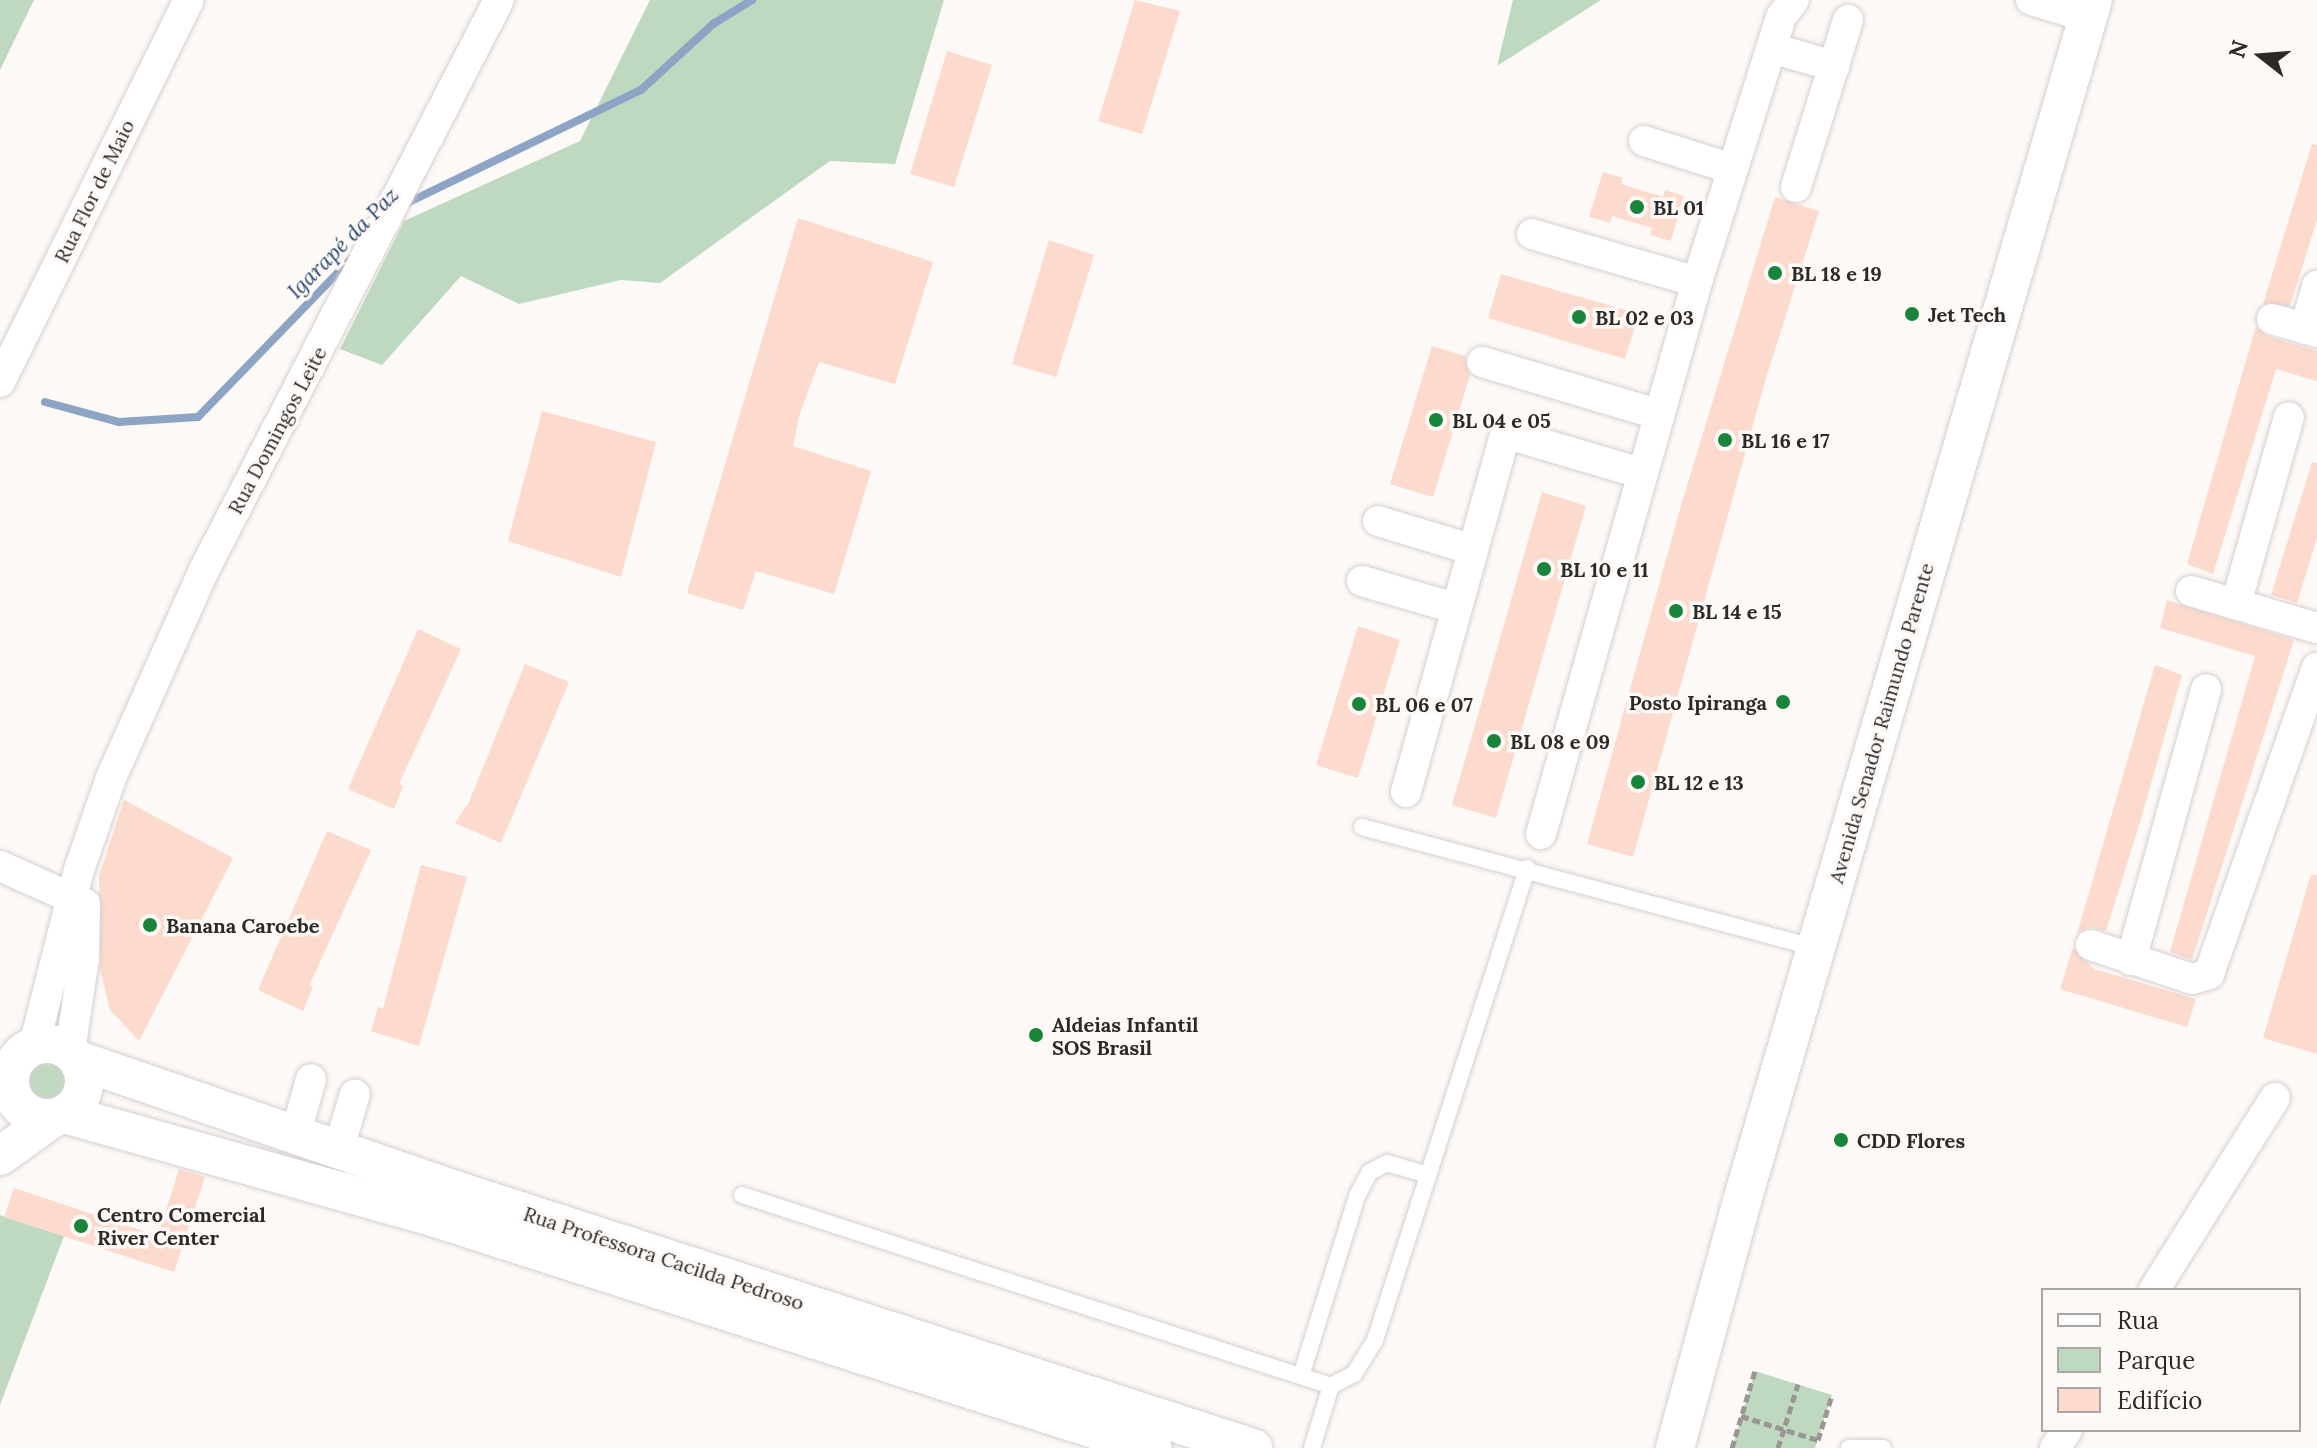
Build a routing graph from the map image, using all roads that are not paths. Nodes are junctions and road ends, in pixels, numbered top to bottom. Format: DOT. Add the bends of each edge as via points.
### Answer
graph roads {
  1 [pos="189,0"];
  2 [pos="499,0"];
  3 [pos="1794,0"];
  4 [pos="2031,0"];
  5 [pos="2090,9"];
  6 [pos="1848,20"];
  7 [pos="1771,48"];
  8 [pos="1834,66"];
  9 [pos="1644,141"];
  10 [pos="1733,169"];
  11 [pos="1796,187"];
  12 [pos="1532,234"];
  13 [pos="1697,282"];
  14 [pos="2317,286"];
  15 [pos="2272,319"];
  16 [pos="2311,330"];
  17 [pos="1482,362"];
  18 [pos="0,382"];
  19 [pos="1658,414"];
  20 [pos="2289,417"];
  21 [pos="1641,473"];
  22 [pos="1378,521"];
  23 [pos="1471,549"];
  24 [pos="1362,581"];
  25 [pos="2191,591"];
  26 [pos="2236,604"];
  27 [pos="1455,608"];
  28 [pos="2317,628"];
  29 [pos="2317,667"];
  30 [pos="2206,689"];
  31 [pos="1406,792"];
  32 [pos="1362,827"];
  33 [pos="1541,834"];
  34 [pos="0,866"];
  35 [pos="1527,868"];
  36 [pos="79,891"];
  37 [pos="2091,945"];
  38 [pos="1816,948"];
  39 [pos="2131,960"];
  40 [pos="61,1052"];
  41 [pos="311,1079"];
  42 [pos="355,1094"];
  43 [pos="5,1097"];
  44 [pos="2275,1098"];
  45 [pos="58,1116"];
  46 [pos="295,1136"];
  47 [pos="338,1151"];
  48 [pos="0,1156"];
  49 [pos="1428,1175"];
  50 [pos="742,1195"];
  51 [pos="2155,1288"];
  52 [pos="1301,1376"];
  53 [pos="1331,1386"];
  54 [pos="1153,1448"];
  55 [pos="1253,1448"];
  56 [pos="1312,1448"];
  57 [pos="1675,1448"];
  58 [pos="1849,1448"];
  59 [pos="1883,1448"];
  1 -- 18 [label="street, Rua Flor de Maio"];
  2 -- 36 [label="street, Rua Domingos Leite" via="204,570 111,778"];
  3 -- 7 [label="street" via="1781,17"];
  4 -- 5 [label="street"];
  5 -- 38 [label="street, Avenida Senador Raimundo Parente"];
  6 -- 8 [label="street"];
  7 -- 8 [label="street"];
  7 -- 10 [label="street"];
  8 -- 11 [label="street"];
  9 -- 10 [label="street"];
  10 -- 13 [label="street"];
  12 -- 13 [label="street"];
  13 -- 19 [label="street"];
  14 -- 16 [label="street"];
  15 -- 16 [label="street"];
  17 -- 19 [label="street"];
  19 -- 21 [label="street"];
  20 -- 26 [label="street"];
  21 -- 23 [label="street" via="1507,437"];
  21 -- 33 [label="street"];
  22 -- 23 [label="street"];
  23 -- 27 [label="street"];
  24 -- 27 [label="street"];
  25 -- 26 [label="street"];
  26 -- 28 [label="street"];
  27 -- 31 [label="street"];
  29 -- 39 [label="street" via="2209,974 2192,979"];
  30 -- 39 [label="street"];
  32 -- 35 [label="lane"];
  34 -- 36 [label="street"];
  35 -- 38 [label="lane"];
  35 -- 49 [label="lane"];
  36 -- 40 [label="street, Rua Domingos Leite" via="84,958"];
  37 -- 39 [label="street"];
  38 -- 57 [label="street, Avenida Senador Raimundo Parente"];
  40 -- 43 [label="street" via="15,1061"];
  40 -- 45 [label="street" via="85,1084 74,1106"];
  40 -- 46 [label="street, Rua Professora Cacilda Pedroso"];
  41 -- 46 [label="street"];
  42 -- 47 [label="street"];
  43 -- 45 [label="street" via="24,1111"];
  44 -- 51 [label="street"];
  45 -- 48 [label="street"];
  45 -- 54 [label="street, Rua Professora Cacilda Pedroso" via="426,1215"];
  46 -- 47 [label="street, Rua Professora Cacilda Pedroso"];
  47 -- 55 [label="street, Rua Professora Cacilda Pedroso"];
  49 -- 52 [label="lane" via="1387,1163 1370,1172 1357,1196"];
  49 -- 53 [label="lane" via="1371,1349 1354,1374"];
  50 -- 52 [label="lane"];
  52 -- 53 [label="lane"];
  53 -- 56 [label="lane"];
  58 -- 59 [label="lane"];
}
